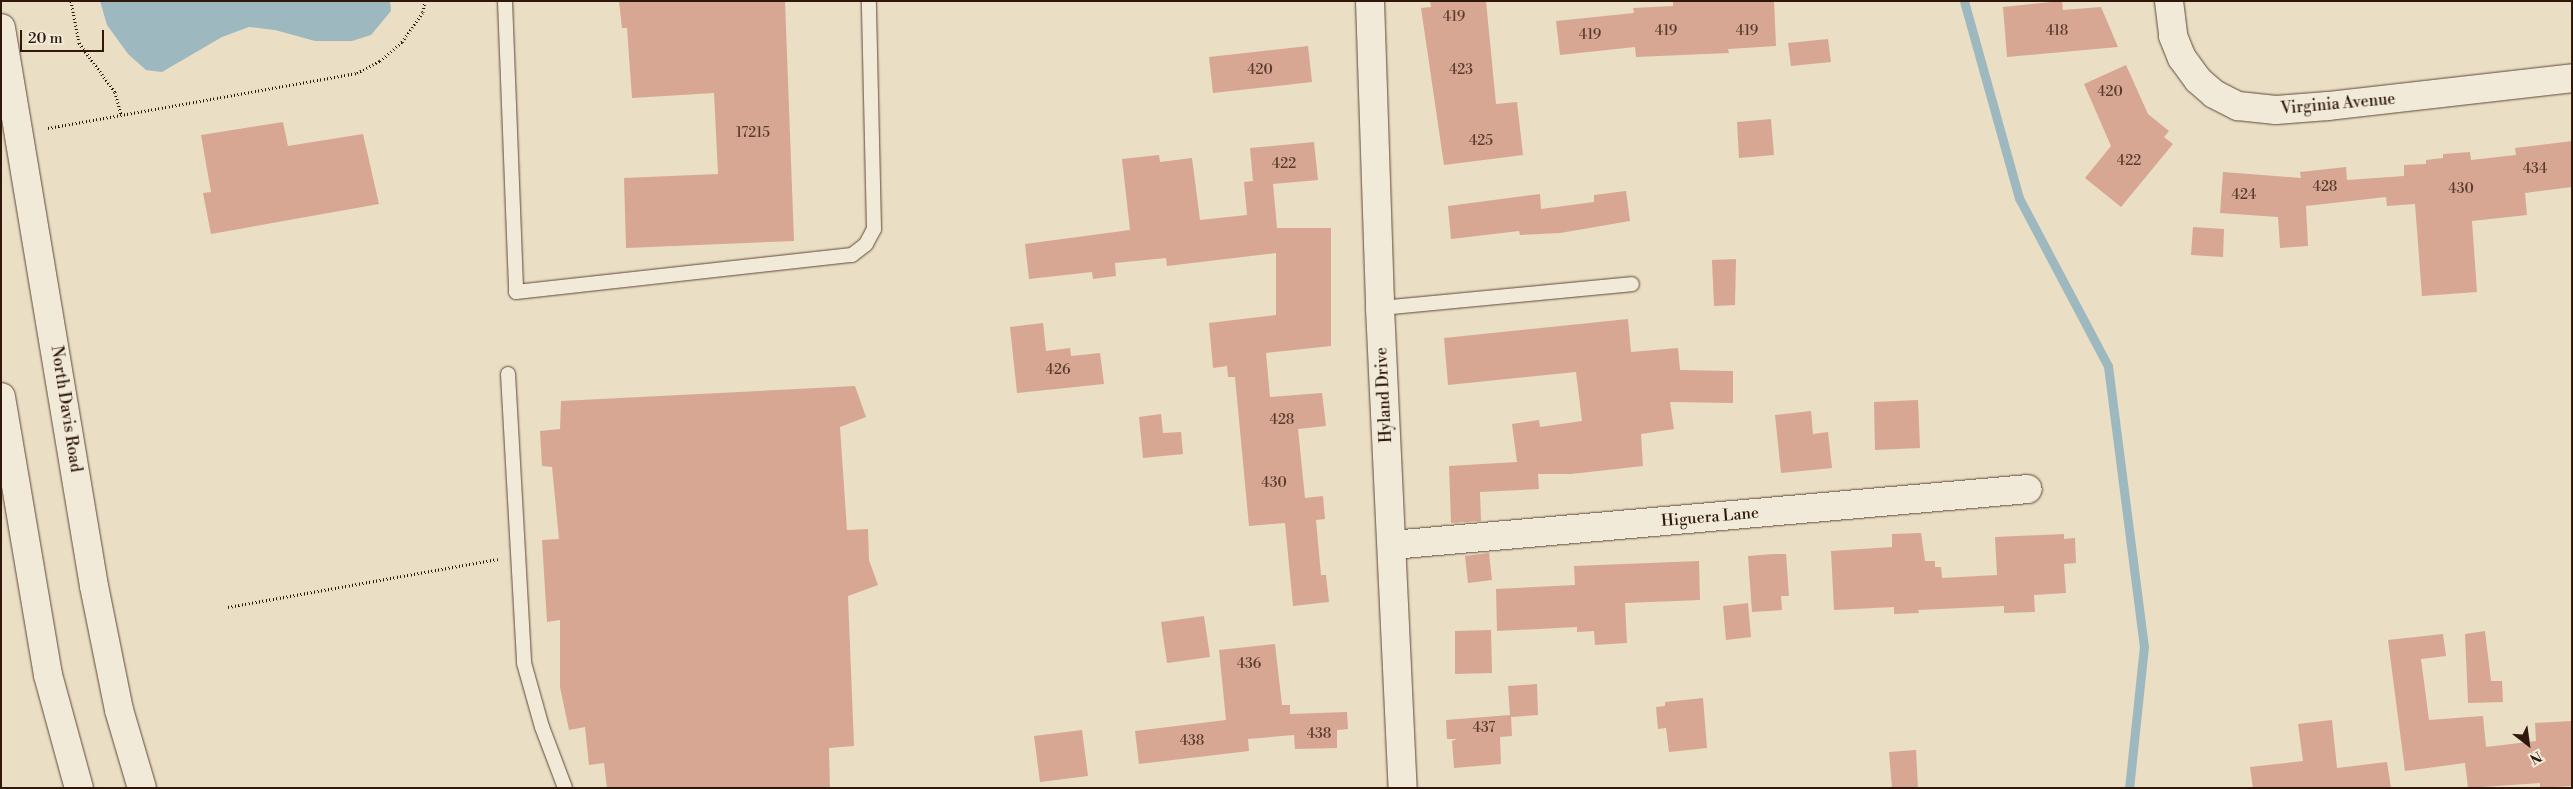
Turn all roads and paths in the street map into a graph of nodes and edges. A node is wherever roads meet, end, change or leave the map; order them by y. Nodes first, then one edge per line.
1 (71, 1) edge
2 (425, 1) edge
3 (505, 1) edge
4 (869, 1) edge
5 (1370, 1) edge
6 (2169, 1) edge
7 (1, 28) edge
8 (2572, 78) edge
9 (121, 115) junction
10 (48, 128) dead end
11 (1632, 284) dead end
12 (1380, 308) junction
13 (508, 374) dead end
14 (1, 397) edge
15 (2028, 489) dead end
16 (1392, 545) junction
17 (517, 558) junction
18 (228, 607) dead end
19 (79, 788) edge
20 (142, 788) edge
21 (565, 788) edge
22 (1403, 788) edge

1 - 9 path
2 - 9 path
3 - 4 lane
5 - 12 street, Hyland Drive
6 - 8 street, Virginia Avenue
7 - 20 street, North Davis Road
9 - 10 path
11 - 12 lane
12 - 16 street, Hyland Drive
13 - 17 lane
14 - 19 street
15 - 16 street, Higuera Lane
16 - 22 street, Hyland Drive
17 - 18 path
17 - 21 lane

